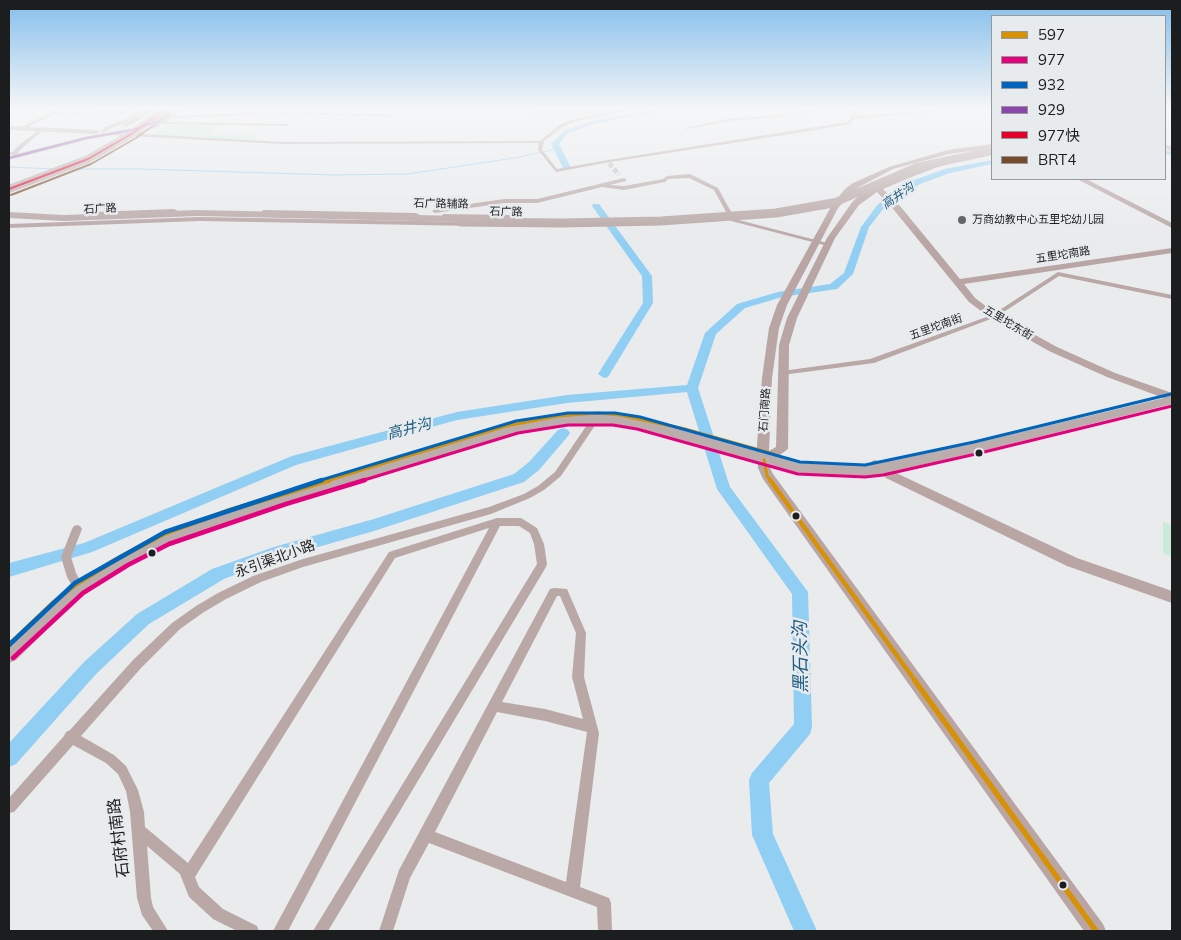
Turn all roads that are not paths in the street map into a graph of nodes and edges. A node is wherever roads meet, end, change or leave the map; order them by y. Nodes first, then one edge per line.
1 (91, 153) edge
2 (99, 153) edge
3 (542, 153) edge
4 (671, 153) edge
5 (945, 153) edge
6 (979, 153) edge
7 (981, 153) edge
8 (619, 175) tunnel mouth
9 (869, 178) junction
10 (624, 180) junction
11 (1083, 180) edge
12 (604, 186) junction
13 (628, 187) junction
14 (9, 188) edge
15 (880, 191) junction
16 (435, 211) dead end
17 (9, 213) edge
18 (282, 215) junction
19 (405, 215) junction
20 (322, 219) junction
21 (62, 220) junction
22 (9, 221) edge
23 (462, 221) junction
24 (417, 224) junction
25 (9, 226) edge
26 (1172, 226) edge
27 (817, 242) junction
28 (828, 244) junction
29 (1172, 250) edge
30 (957, 282) junction
31 (1172, 297) edge
32 (994, 316) junction
33 (782, 373) junction
34 (1171, 398) edge
35 (596, 418) junction
36 (686, 433) junction
37 (767, 455) junction
38 (879, 466) junction
39 (497, 522) junction
40 (77, 529) dead end
41 (77, 587) junction
42 (1172, 596) edge
43 (9, 645) edge
44 (9, 654) edge
45 (494, 706) junction
46 (592, 727) junction
47 (70, 736) junction
48 (9, 807) edge
49 (138, 830) junction
50 (426, 835) junction
51 (188, 876) junction
52 (572, 891) junction
53 (161, 931) edge
54 (252, 931) edge
55 (280, 931) edge
56 (320, 931) edge
57 (386, 931) edge
58 (605, 931) edge
59 (1096, 931) edge

1 - 14 highway, bridge
2 - 14 highway, bridge
3 - 4 street
5 - 9 street, 石门南路
6 - 23 main road, 石广路, bridge
7 - 15 street, 石门南路
8 - 10 street
9 - 15 street, 五里坨东街
9 - 27 street, 石门南路
10 - 12 street
10 - 13 street
11 - 26 street
12 - 13 street
12 - 16 street
13 - 27 street
15 - 28 street, 石门南路
15 - 30 street, 五里坨东街
17 - 19 street, 石广路辅路
17 - 21 main road, 石广路
18 - 19 main road
18 - 21 main road, 石广路
18 - 23 main road, 石广路
19 - 24 street, 石广路辅路
20 - 21 main road, 石广路
20 - 23 main road, 石广路
20 - 24 main road
21 - 22 main road, 石广路
24 - 25 street, 石广路辅路
27 - 28 street
27 - 37 street, 石门南路
28 - 33 street, 石门南路
29 - 30 street, 五里坨南路
30 - 32 street, 五里坨东街
31 - 32 street, 五里坨南街
32 - 33 street, 五里坨南街
32 - 34 street, 五里坨东街
33 - 37 street, 石门南路
34 - 38 highway
35 - 36 highway
35 - 41 highway
35 - 47 street, 永引渠北小路
36 - 37 highway
36 - 41 highway
37 - 38 highway
37 - 59 street
38 - 42 street
39 - 51 street
39 - 55 street
39 - 56 street
40 - 41 street
41 - 43 highway
41 - 44 highway
45 - 46 street
45 - 46 street
45 - 50 street
46 - 52 street
47 - 48 street, 永引渠北小路
47 - 49 street, 石府村南路
49 - 51 street
49 - 53 street, 石府村南路
50 - 52 street
50 - 57 street
51 - 54 street
52 - 58 street

